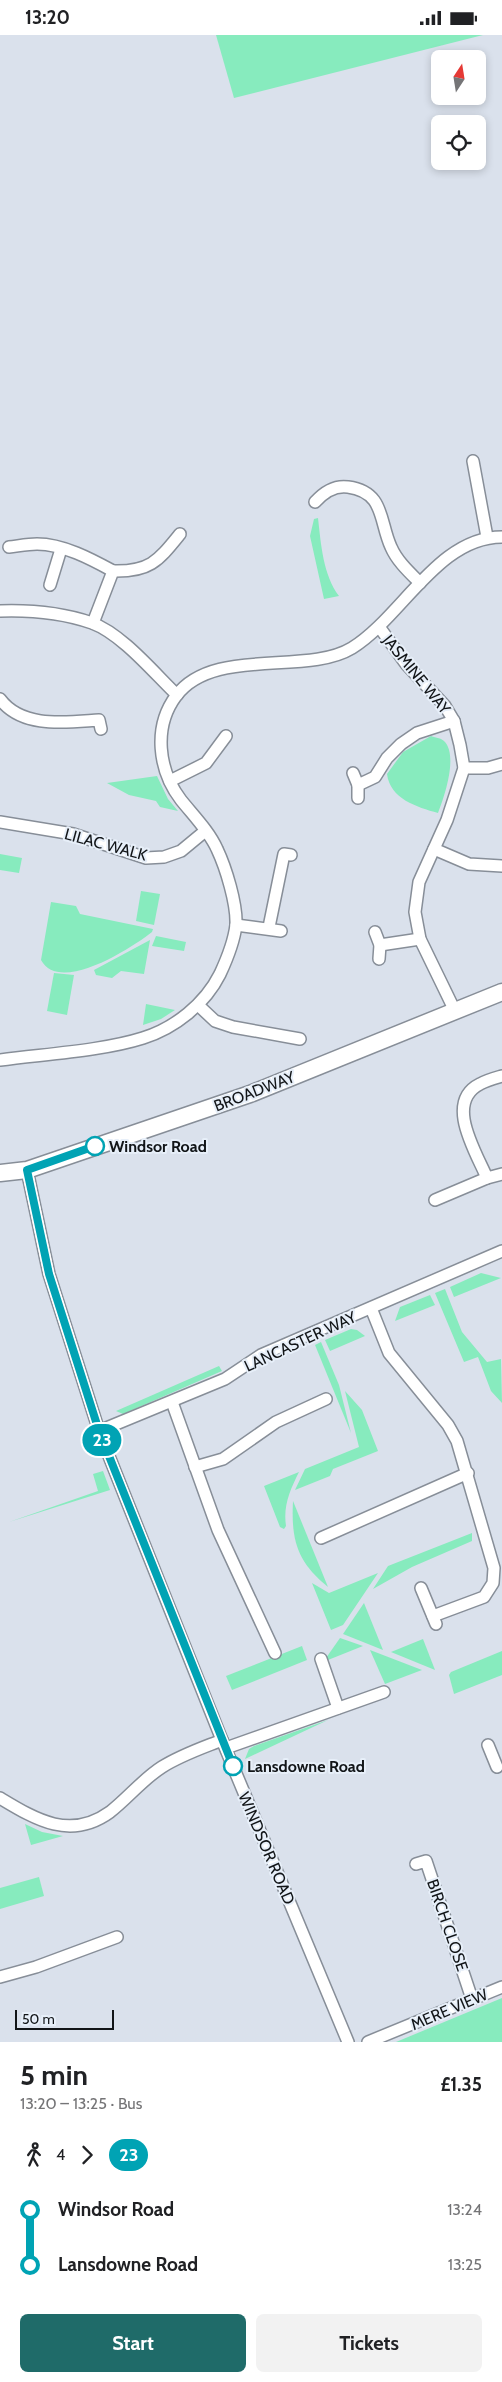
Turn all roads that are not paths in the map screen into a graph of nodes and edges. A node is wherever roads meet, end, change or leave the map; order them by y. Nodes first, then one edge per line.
1 (473, 461) dead end
2 (315, 502) dead end
3 (180, 534) dead end
4 (487, 537) junction
5 (502, 537) edge
6 (9, 547) dead end
7 (61, 549) junction
8 (113, 571) junction
9 (420, 583) junction
10 (50, 585) dead end
11 (0, 611) edge
12 (93, 623) junction
13 (380, 628) junction
14 (177, 695) junction
15 (0, 699) edge
16 (99, 719) dead end
17 (454, 721) junction
18 (225, 743) dead end
19 (502, 764) edge
20 (464, 768) junction
21 (353, 773) dead end
22 (170, 781) junction
23 (358, 785) junction
24 (358, 798) dead end
25 (0, 822) edge
26 (204, 832) junction
27 (434, 849) junction
28 (291, 855) dead end
29 (502, 865) edge
30 (236, 925) junction
31 (269, 927) junction
32 (282, 931) dead end
33 (375, 932) dead end
34 (420, 939) junction
35 (380, 945) junction
36 (379, 959) dead end
37 (502, 992) edge
38 (198, 1005) junction
39 (455, 1011) junction
40 (300, 1039) dead end
41 (0, 1060) edge
42 (502, 1076) edge
43 (27, 1170) junction
44 (0, 1173) edge
45 (502, 1174) edge
46 (487, 1178) junction
47 (435, 1200) dead end
48 (502, 1251) edge
49 (371, 1308) junction
50 (326, 1399) dead end
51 (172, 1402) junction
52 (99, 1431) junction
53 (195, 1467) junction
54 (468, 1473) junction
55 (321, 1538) dead end
56 (421, 1588) dead end
57 (275, 1653) dead end
58 (321, 1659) dead end
59 (384, 1692) dead end
60 (338, 1709) junction
61 (224, 1744) junction
62 (0, 1798) edge
63 (416, 1864) dead end
64 (117, 1937) dead end
65 (0, 1977) edge
66 (502, 1987) edge
67 (472, 1999) junction
68 (348, 2042) edge
69 (368, 2042) edge

1 - 4 street
2 - 9 street
3 - 8 street
4 - 5 street
4 - 9 street
6 - 7 street
7 - 8 street
7 - 10 street
8 - 12 street
9 - 13 street
11 - 12 street
12 - 14 street
13 - 14 street, JASMINE WAY
13 - 17 street, JASMINE WAY
14 - 22 street
15 - 16 street
17 - 20 street, JASMINE WAY
17 - 23 street
18 - 22 street
19 - 20 street
20 - 27 street, JASMINE WAY
21 - 23 street
22 - 26 street
23 - 24 street
25 - 26 street, LILAC WALK
26 - 30 street
27 - 29 street
27 - 34 street, JASMINE WAY
28 - 31 street
30 - 31 street
30 - 38 street
31 - 32 street
33 - 35 street
34 - 35 street
34 - 39 street, JASMINE WAY
35 - 36 street
37 - 39 main road, BROADWAY
38 - 40 street
38 - 41 street
39 - 43 main road, BROADWAY
42 - 46 street
43 - 44 main road, BROADWAY
43 - 52 street, WINDSOR ROAD
45 - 46 street
46 - 47 street
48 - 49 street, LANCASTER WAY
49 - 51 street, LANCASTER WAY
49 - 54 street
50 - 53 street
51 - 52 street, LANCASTER WAY
51 - 53 street
52 - 61 street, WINDSOR ROAD
53 - 57 street
54 - 55 street
54 - 56 street
58 - 60 street
59 - 60 street
60 - 61 street
61 - 62 street
61 - 68 street, WINDSOR ROAD
63 - 67 street, BIRCH CLOSE
64 - 65 street
66 - 67 street, MERE VIEW
67 - 69 street, MERE VIEW

